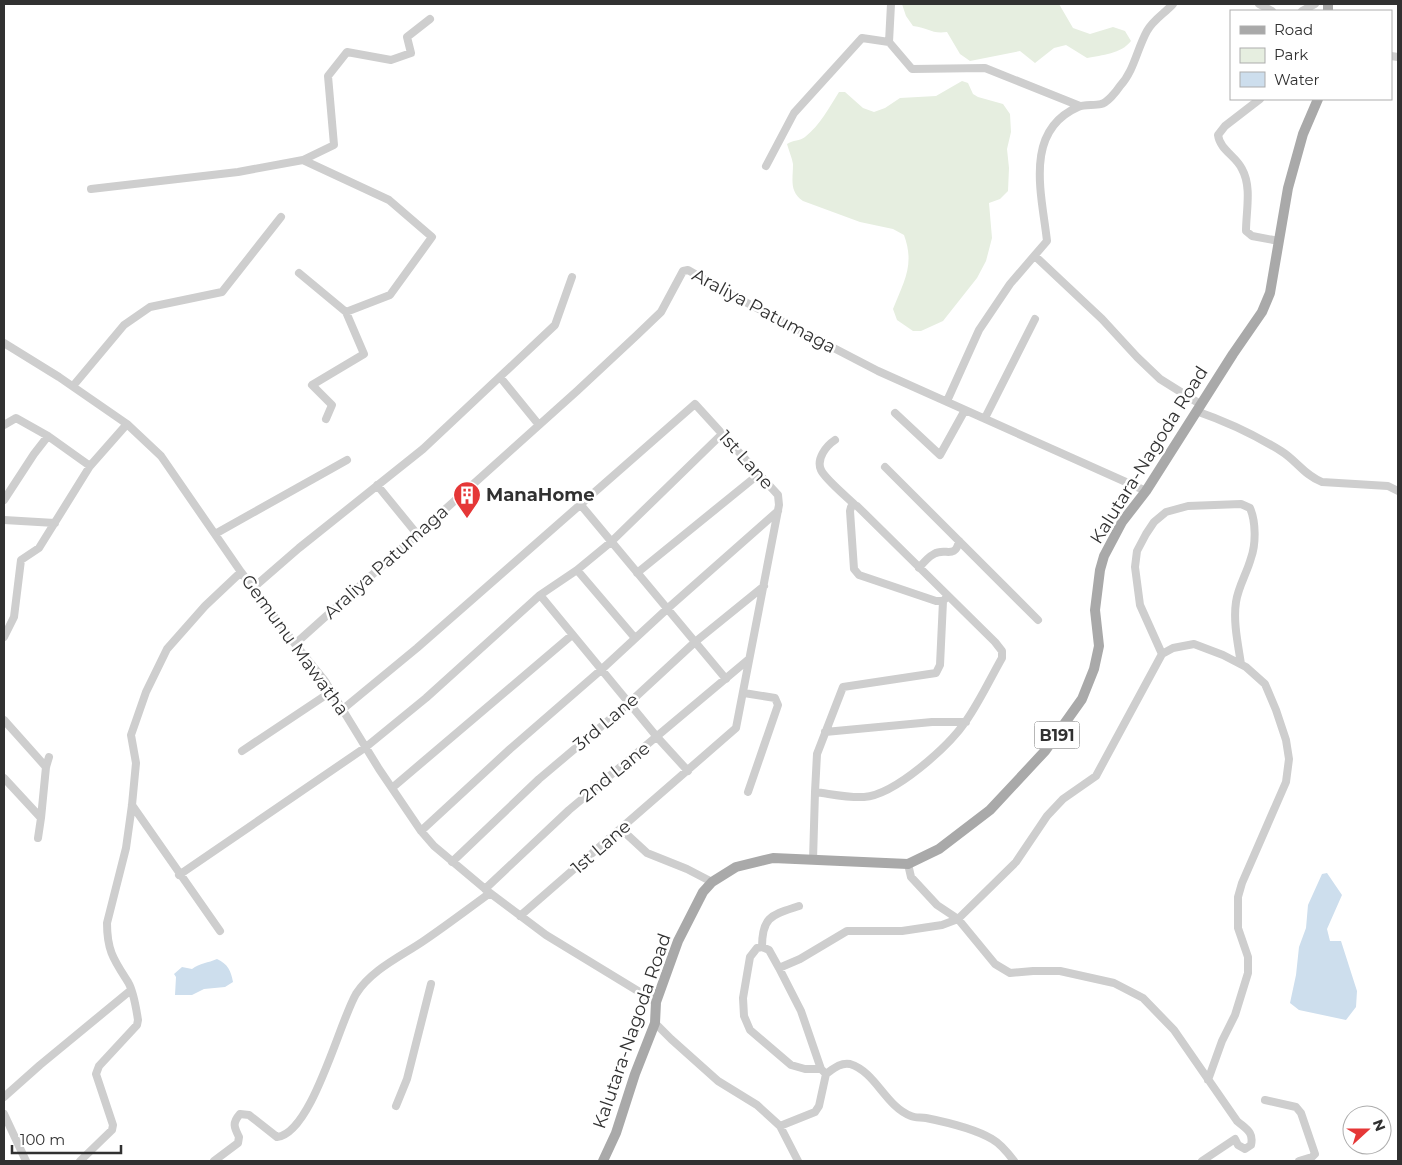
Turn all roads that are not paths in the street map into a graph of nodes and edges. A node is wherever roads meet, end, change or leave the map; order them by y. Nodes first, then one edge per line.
1 (891, 4) edge
2 (1173, 4) edge
3 (1259, 4) edge
4 (1270, 10) edge
5 (430, 19) dead end
6 (889, 42) junction
7 (1259, 100) edge
8 (1318, 100) edge
9 (1080, 106) junction
10 (303, 160) junction
11 (766, 166) dead end
12 (91, 189) dead end
13 (281, 217) dead end
14 (1279, 241) junction
15 (1035, 256) junction
16 (299, 273) dead end
17 (572, 277) dead end
18 (346, 312) junction
19 (1035, 319) dead end
20 (4, 343) edge
21 (500, 377) junction
22 (72, 386) junction
23 (947, 401) junction
24 (1198, 407) junction
25 (965, 410) junction
26 (895, 413) dead end
27 (984, 418) junction
28 (326, 419) dead end
29 (127, 424) junction
30 (4, 425) edge
31 (539, 426) junction
32 (722, 434) junction
33 (48, 436) junction
34 (835, 440) dead end
35 (347, 460) dead end
36 (90, 466) junction
37 (885, 467) dead end
38 (759, 474) junction
39 (377, 485) junction
40 (1146, 491) junction
41 (1398, 491) edge
42 (4, 500) edge
43 (580, 504) junction
44 (855, 505) junction
45 (778, 511) junction
46 (4, 520) edge
47 (55, 524) junction
48 (215, 534) junction
49 (417, 534) junction
50 (959, 541) junction
51 (611, 542) junction
52 (919, 568) junction
53 (577, 570) junction
54 (242, 572) junction
55 (637, 573) junction
56 (764, 586) junction
57 (253, 588) junction
58 (540, 595) junction
59 (946, 599) junction
60 (667, 608) junction
61 (1038, 620) dead end
62 (572, 635) junction
63 (4, 637) edge
64 (635, 638) junction
65 (695, 642) junction
66 (295, 644) junction
67 (1162, 654) junction
68 (749, 659) junction
69 (1241, 664) junction
70 (602, 670) junction
71 (726, 679) junction
72 (332, 691) junction
73 (744, 693) junction
74 (629, 703) junction
75 (342, 709) junction
76 (4, 720) edge
77 (966, 722) junction
78 (825, 732) junction
79 (657, 738) junction
80 (366, 747) junction
81 (242, 751) dead end
82 (49, 757) dead end
83 (46, 767) junction
84 (688, 771) junction
85 (4, 778) edge
86 (392, 788) junction
87 (748, 792) dead end
88 (815, 792) junction
89 (132, 806) junction
90 (41, 818) junction
91 (621, 829) junction
92 (421, 831) junction
93 (38, 838) dead end
94 (813, 860) junction
95 (452, 862) junction
96 (908, 864) junction
97 (179, 875) junction
98 (712, 882) junction
99 (488, 891) junction
100 (799, 906) dead end
101 (520, 916) junction
102 (958, 919) junction
103 (220, 931) dead end
104 (762, 947) junction
105 (779, 968) junction
106 (431, 984) dead end
107 (131, 990) junction
108 (656, 1002) junction
109 (655, 1022) junction
110 (824, 1071) junction
111 (1208, 1080) junction
112 (4, 1097) edge
113 (1265, 1100) dead end
114 (396, 1106) dead end
115 (4, 1114) edge
116 (780, 1126) junction
117 (26, 1161) edge
118 (80, 1161) edge
119 (214, 1161) edge
120 (603, 1161) edge
121 (798, 1161) edge
122 (1014, 1161) edge
123 (1202, 1161) edge
124 (1299, 1161) edge

1 - 6 street
2 - 9 street
3 - 4 street
5 - 10 street
6 - 9 street
6 - 11 street
7 - 14 street
8 - 14 main road, Kalutara-Nagoda Road / B191
9 - 15 street
10 - 12 street
10 - 18 street
13 - 22 street
14 - 24 main road, Kalutara-Nagoda Road / B191
15 - 23 street
15 - 24 street
16 - 18 street
17 - 21 street
18 - 28 street
19 - 27 street
20 - 22 street, Gemunu Mawatha
21 - 31 street
21 - 39 street
22 - 29 street, Gemunu Mawatha
23 - 25 street, Araliya Patumaga
23 - 31 street, Araliya Patumaga
24 - 40 main road, Kalutara-Nagoda Road / B191
24 - 41 street
25 - 26 street
25 - 27 street, Araliya Patumaga
27 - 40 street, Araliya Patumaga
29 - 36 street
29 - 48 street, Gemunu Mawatha
30 - 33 street
31 - 49 street, Araliya Patumaga
32 - 38 street, 1st Lane
32 - 43 street, 1st Lane
32 - 51 street
33 - 36 street
33 - 42 street
34 - 44 street
35 - 48 street
36 - 47 street
37 - 50 street
38 - 45 street, 1st Lane
38 - 55 street
39 - 49 street
39 - 57 street
40 - 96 main road, Kalutara-Nagoda Road / B191
43 - 51 street
43 - 75 street, 1st Lane
44 - 52 street
44 - 59 street
45 - 56 street, 1st Lane
45 - 60 street
46 - 47 street
47 - 63 street
48 - 54 street, Gemunu Mawatha
49 - 66 street, Araliya Patumaga
50 - 52 street
50 - 61 street
51 - 53 street
51 - 55 street
52 - 59 street
53 - 58 street
53 - 64 street
54 - 57 street, Gemunu Mawatha
54 - 89 street
55 - 60 street
56 - 65 street, 3rd Lane
56 - 68 street, 1st Lane
57 - 66 street, Gemunu Mawatha
58 - 62 street
58 - 80 street
59 - 77 street
59 - 78 street
60 - 64 street
60 - 65 street
62 - 70 street
62 - 86 street
64 - 70 street
65 - 71 street
65 - 74 street, 3rd Lane
66 - 72 street, Gemunu Mawatha
67 - 69 street
67 - 69 street
67 - 102 street
68 - 71 street, 2nd Lane
68 - 73 street, 1st Lane
69 - 111 street
70 - 74 street
70 - 92 street
71 - 79 street, 2nd Lane
72 - 75 street, Gemunu Mawatha
72 - 81 street
73 - 84 street, 1st Lane
73 - 87 street
74 - 79 street
74 - 95 street, 3rd Lane
75 - 80 street, Gemunu Mawatha
76 - 83 street
77 - 78 street
77 - 88 street
78 - 88 street
79 - 84 street
79 - 99 street, 2nd Lane
80 - 86 street, Gemunu Mawatha
80 - 97 street
82 - 83 street
83 - 90 street
84 - 91 street, 1st Lane
85 - 90 street
86 - 92 street, Gemunu Mawatha
88 - 94 street
89 - 97 street
89 - 107 street
90 - 93 street
91 - 98 street
91 - 101 street, 1st Lane
92 - 95 street, Gemunu Mawatha
94 - 96 main road, Kalutara-Nagoda Road / B191
94 - 98 main road, Kalutara-Nagoda Road / B191
95 - 99 street, Gemunu Mawatha
96 - 102 street
97 - 103 street
98 - 108 main road, Kalutara-Nagoda Road / B191
99 - 101 street, Gemunu Mawatha
99 - 119 street, 2nd Lane
100 - 104 street
101 - 108 street, Gemunu Mawatha
102 - 105 street
102 - 111 street
104 - 105 street
104 - 110 street
105 - 110 street
106 - 114 street
107 - 112 street
107 - 118 street
108 - 109 main road, Kalutara-Nagoda Road / B191
109 - 116 street
109 - 120 main road, Kalutara-Nagoda Road / B191
110 - 116 street
110 - 122 street
111 - 123 street
113 - 124 street
115 - 117 street
116 - 121 street

